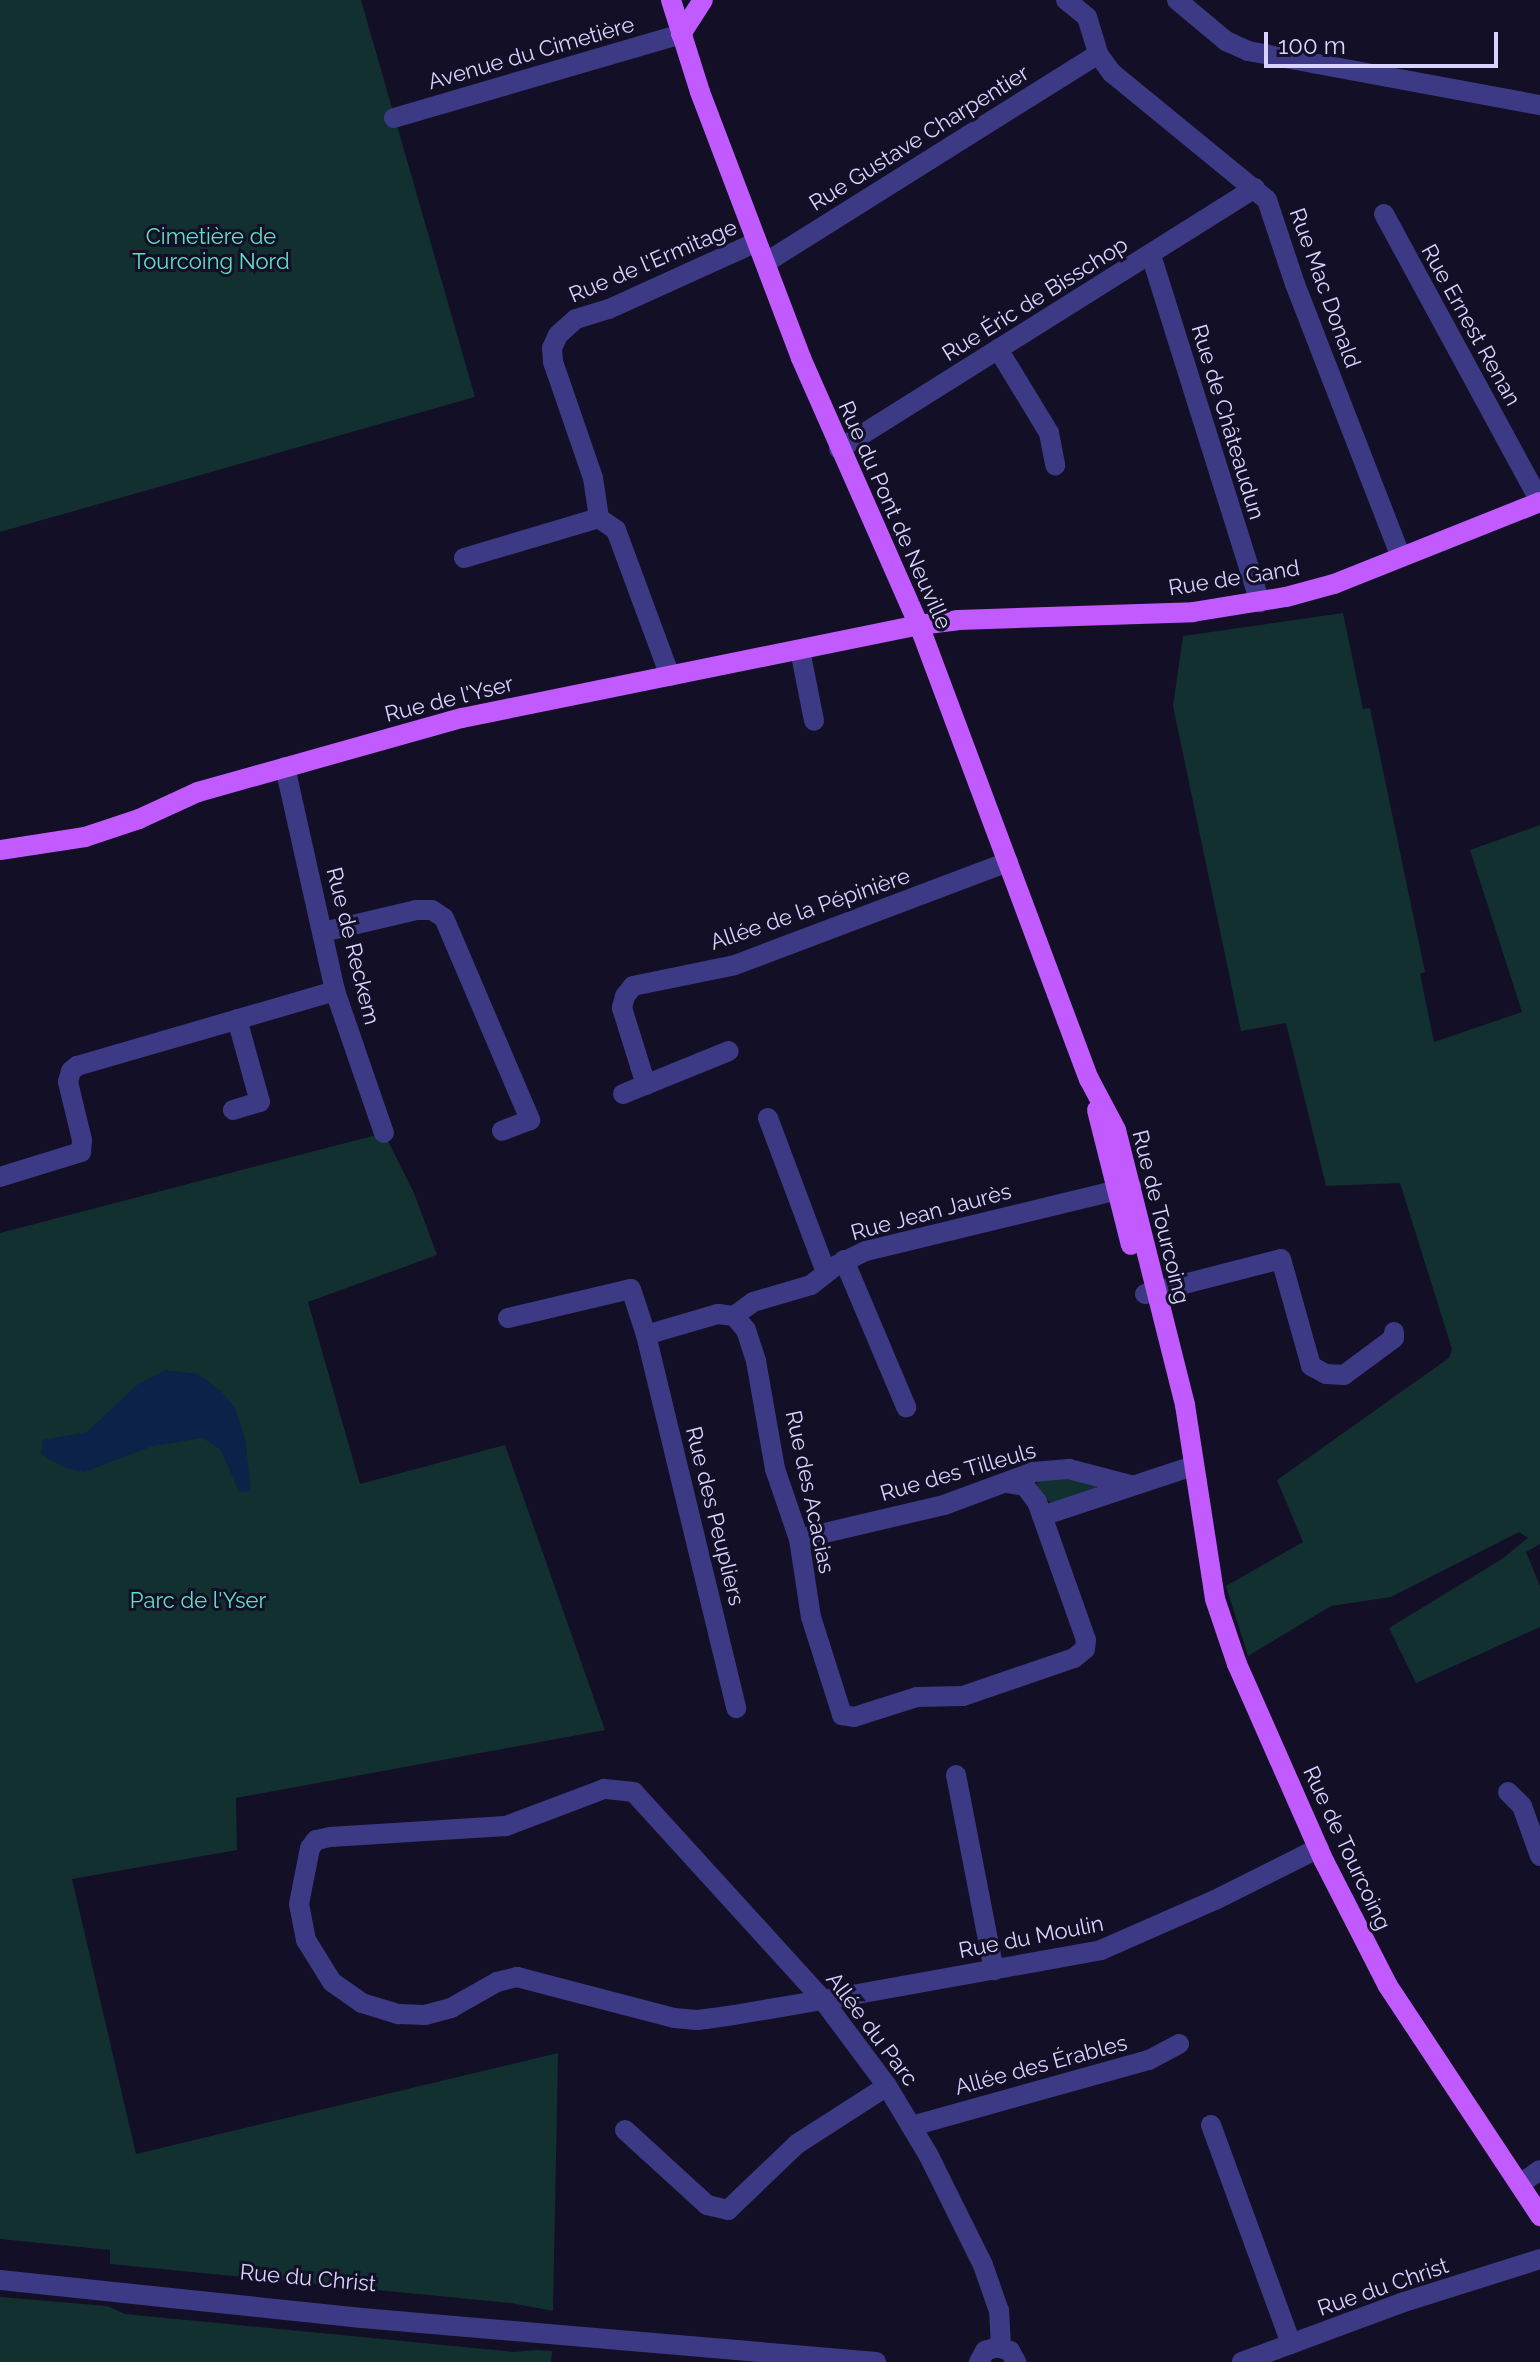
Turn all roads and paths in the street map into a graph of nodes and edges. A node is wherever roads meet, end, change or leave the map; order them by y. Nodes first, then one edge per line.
1 (671, 0) edge
2 (703, 0) edge
3 (1066, 0) edge
4 (1177, 0) edge
5 (681, 34) junction
6 (1098, 54) junction
7 (1540, 105) edge
8 (394, 118) dead end
9 (1255, 188) junction
10 (1384, 214) dead end
11 (757, 242) junction
12 (1151, 255) junction
13 (765, 263) junction
14 (998, 349) junction
15 (839, 449) junction
16 (1055, 465) dead end
17 (1540, 501) edge
18 (599, 518) junction
19 (1401, 557) junction
20 (464, 558) dead end
21 (1260, 602) junction
22 (919, 625) junction
23 (800, 650) junction
24 (670, 676) junction
25 (814, 721) dead end
26 (285, 767) junction
27 (0, 850) edge
28 (1008, 862) junction
29 (323, 932) junction
30 (335, 991) junction
31 (237, 1019) junction
32 (1078, 1050) joint
33 (729, 1051) dead end
34 (646, 1085) junction
35 (623, 1094) dead end
36 (233, 1110) dead end
37 (768, 1118) dead end
38 (502, 1131) dead end
39 (384, 1133) dead end
40 (0, 1177) edge
41 (1124, 1189) junction
42 (844, 1260) junction
43 (826, 1272) junction
44 (1150, 1293) junction
45 (734, 1316) junction
46 (508, 1318) dead end
47 (1394, 1332) dead end
48 (646, 1335) junction
49 (906, 1407) dead end
50 (1193, 1466) junction
51 (1008, 1483) junction
52 (1130, 1485) junction
53 (1042, 1516) junction
54 (799, 1539) junction
55 (736, 1708) dead end
56 (956, 1775) dead end
57 (1508, 1792) dead end
58 (310, 1848) joint
59 (1319, 1848) junction
60 (1540, 1856) edge
61 (994, 1970) junction
62 (823, 2000) junction
63 (1179, 2044) dead end
64 (887, 2086) junction
65 (1211, 2125) dead end
66 (912, 2126) junction
67 (625, 2130) dead end
68 (1540, 2170) edge
69 (1520, 2184) junction
70 (1540, 2216) edge
71 (1540, 2259) edge
72 (0, 2272) edge
73 (0, 2280) edge
74 (611, 2337) junction
75 (1291, 2344) junction
76 (1001, 2347) junction
77 (876, 2362) edge
78 (979, 2362) edge
79 (1016, 2362) edge
80 (1242, 2362) edge

1 - 5 main road, Rue du Pont de Neuville
2 - 5 main road
3 - 6 street
4 - 7 street
5 - 8 street, Avenue du Cimetière
5 - 11 main road, Rue du Pont de Neuville
6 - 9 street, Rue Mac Donald
6 - 13 street, Rue Gustave Charpentier
9 - 12 street, Rue Éric de Bisschop
9 - 19 street, Rue Mac Donald
10 - 17 street, Rue Ernest Renan
11 - 13 main road, Rue du Pont de Neuville
11 - 18 street, Rue de l'Ermitage
12 - 14 street, Rue Éric de Bisschop
12 - 21 street, Rue de Châteaudun
13 - 15 main road, Rue du Pont de Neuville
14 - 15 street, Rue Éric de Bisschop
14 - 16 street
15 - 22 main road, Rue du Pont de Neuville
17 - 19 main road, Rue de Gand
18 - 20 street
18 - 24 street, Rue de l'Ermitage
19 - 21 main road, Rue de Gand
21 - 22 main road, Rue de Gand
22 - 23 main road, Rue de l'Yser
22 - 28 main road, Rue du Pont de Neuville
23 - 24 main road, Rue de l'Yser
23 - 25 street
24 - 26 main road, Rue de l'Yser
26 - 27 main road, Rue de l'Yser
26 - 29 street, Rue de Reckem
28 - 32 main road, Rue du Pont de Neuville
28 - 34 street, Allée de la Pépinière
29 - 30 street, Rue de Reckem
29 - 38 street
30 - 31 street
30 - 39 street, Rue de Reckem
31 - 36 street
31 - 40 street
32 - 41 main road, Rue de Tourcoing
33 - 34 street
34 - 35 street
37 - 43 street
41 - 42 street, Rue Jean Jaurès
41 - 44 main road, Rue de Tourcoing
42 - 43 street, Rue Jean Jaurès
42 - 49 street
43 - 45 street, Rue Jean Jaurès
44 - 47 street
44 - 50 main road, Rue de Tourcoing
45 - 48 street, Rue Jean Jaurès
45 - 54 street, Rue des Acacias
46 - 48 street
48 - 55 street, Rue des Peupliers
50 - 52 street
50 - 59 main road, Rue de Tourcoing
51 - 52 street, Rue des Tilleuls
51 - 53 street
51 - 54 street, Rue des Tilleuls
52 - 53 street
53 - 54 street, Rue des Acacias
56 - 61 street
57 - 60 street
58 - 62 street, Allée du Parc
58 - 62 street, Rue du Moulin
59 - 61 street, Rue du Moulin
59 - 69 main road, Rue de Tourcoing
61 - 62 street, Rue du Moulin
62 - 64 street, Allée du Parc
63 - 66 street, Allée des Érables
64 - 66 street, Allée du Parc
64 - 67 street
65 - 75 street
66 - 76 street, Allée du Parc
68 - 69 street
69 - 70 main road, Rue de Tourcoing
71 - 75 street, Rue du Christ
72 - 74 street, Rue du Christ
73 - 74 street, Rue du Christ
74 - 77 street, Rue du Christ
75 - 80 street, Rue du Christ
76 - 78 street
76 - 79 street

